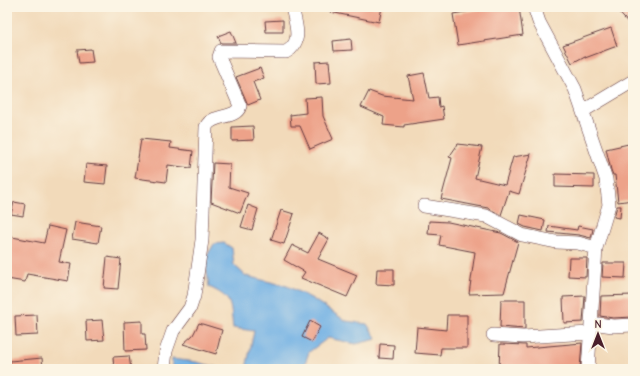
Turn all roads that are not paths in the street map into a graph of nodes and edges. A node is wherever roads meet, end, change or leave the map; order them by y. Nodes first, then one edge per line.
1 (292, 7) edge
2 (534, 7) edge
3 (633, 81) edge
4 (583, 111) junction
5 (424, 206) dead end
6 (596, 248) junction
7 (633, 325) edge
8 (590, 328) junction
9 (493, 335) dead end
10 (164, 369) edge
11 (588, 369) edge

1 - 10 street
2 - 4 street
3 - 4 street
4 - 6 street
5 - 6 street
6 - 8 street
7 - 8 street
8 - 9 street
8 - 11 street

